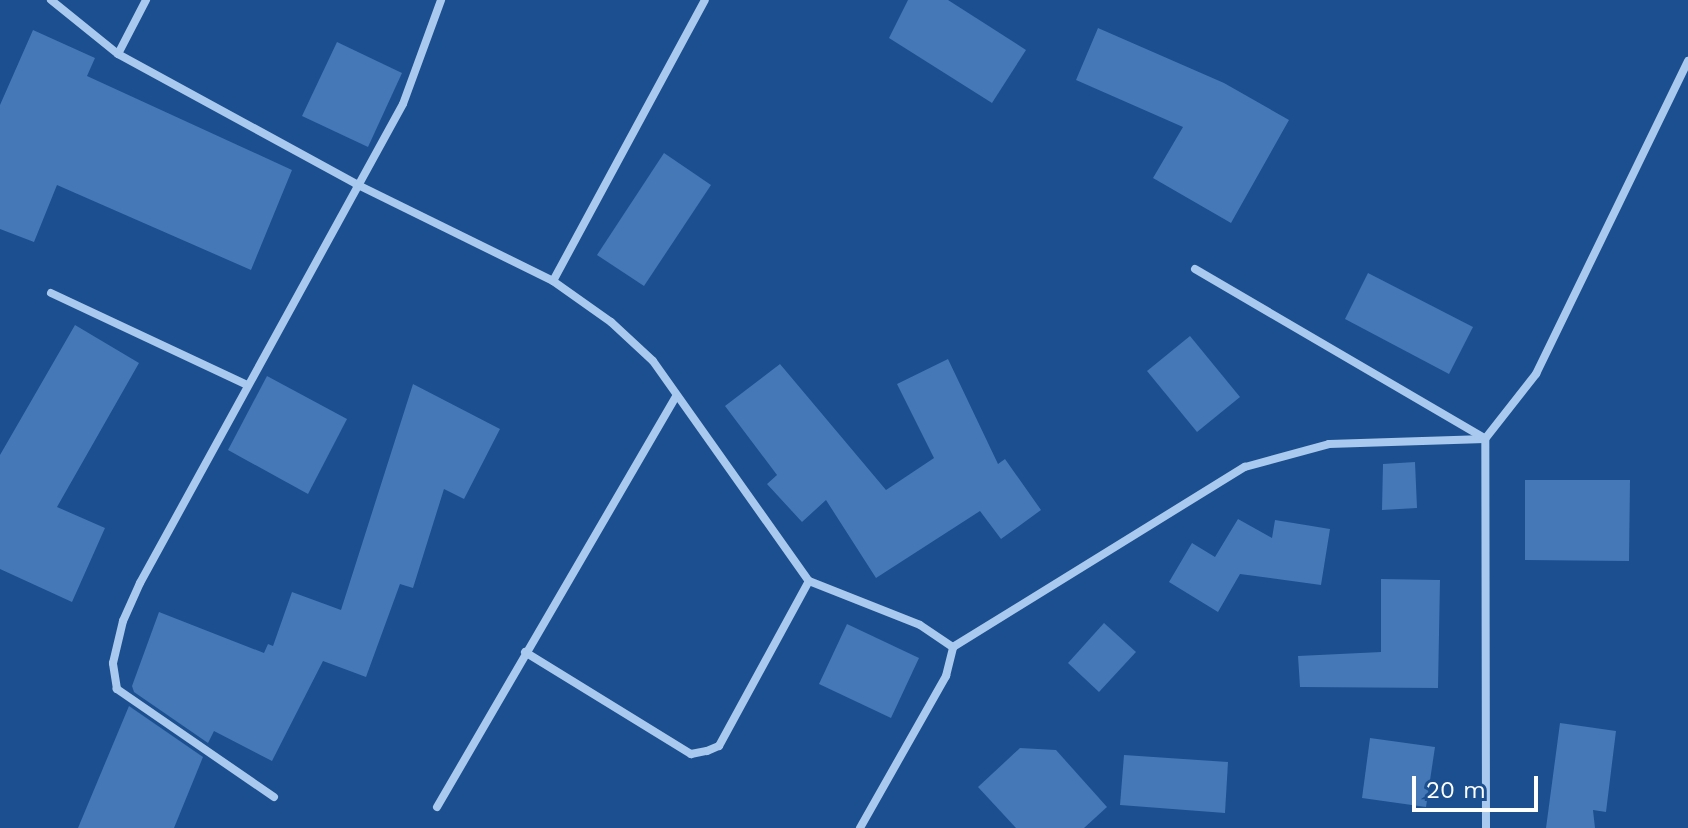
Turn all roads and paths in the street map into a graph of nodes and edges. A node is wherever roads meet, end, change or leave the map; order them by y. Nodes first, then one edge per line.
1 (51, 0) edge
2 (146, 0) edge
3 (441, 0) edge
4 (705, 0) edge
5 (118, 54) junction
6 (1688, 61) edge
7 (356, 184) junction
8 (1195, 269) dead end
9 (553, 281) junction
10 (51, 293) dead end
11 (247, 385) junction
12 (676, 397) junction
13 (1485, 439) junction
14 (809, 581) junction
15 (953, 647) junction
16 (525, 652) junction
17 (274, 797) dead end
18 (437, 807) dead end
19 (860, 828) edge
20 (1486, 828) edge

1 - 5 street
2 - 5 street
3 - 7 street
4 - 9 street
5 - 7 street
6 - 13 street
7 - 9 street
7 - 11 street
8 - 13 street
9 - 12 street
10 - 11 street
11 - 17 street
12 - 14 street
12 - 16 street
13 - 15 street
13 - 20 street
14 - 15 street
14 - 16 street
15 - 19 street
16 - 18 street

